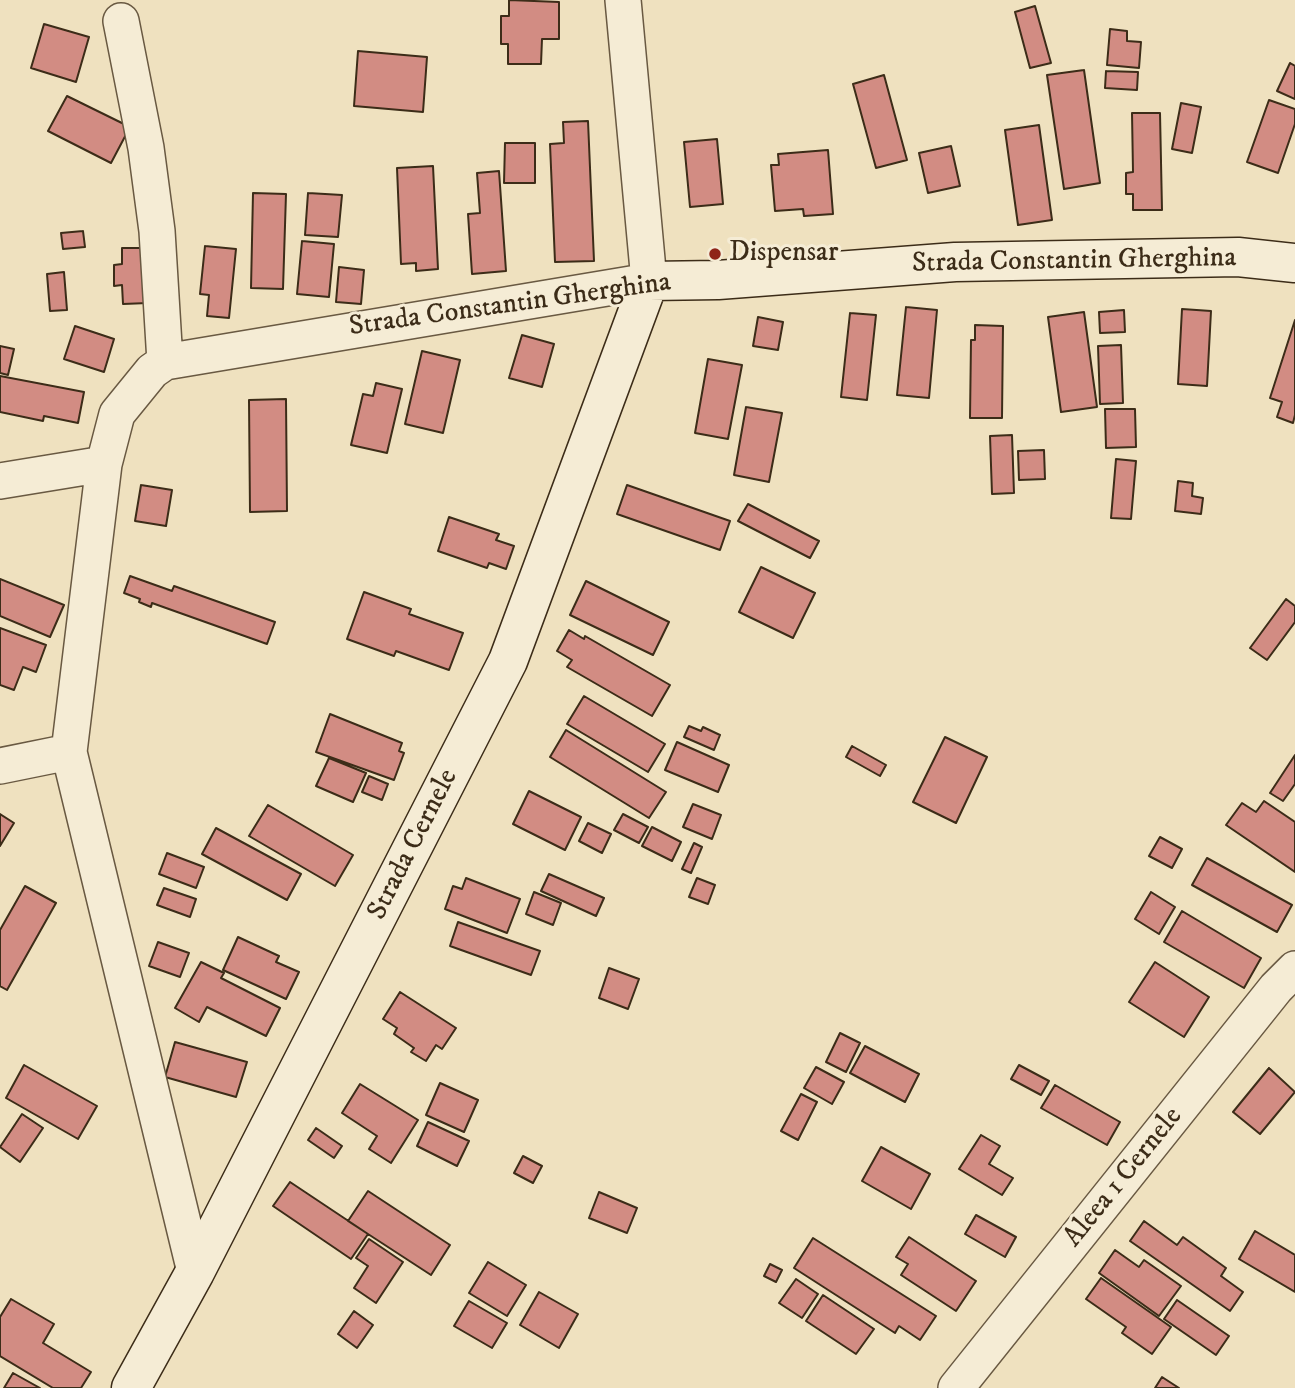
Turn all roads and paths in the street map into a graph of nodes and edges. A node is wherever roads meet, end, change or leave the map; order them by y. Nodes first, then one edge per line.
1 (624, 0) edge
2 (121, 21) dead end
3 (1295, 263) edge
4 (649, 281) junction
5 (164, 362) junction
6 (104, 464) junction
7 (0, 481) edge
8 (69, 751) junction
9 (0, 766) edge
10 (1295, 970) edge
11 (195, 1272) junction
12 (131, 1388) edge
13 (956, 1388) edge

1 - 4 street
2 - 5 street
3 - 4 street, Strada Constantin Gherghina
4 - 5 street, Strada Constantin Gherghina
4 - 11 street, Strada Cernele
5 - 6 street
6 - 7 street
6 - 8 street
8 - 9 street
8 - 11 street
10 - 13 street, Aleea 1 Cernele
11 - 12 street, Strada Cernele

